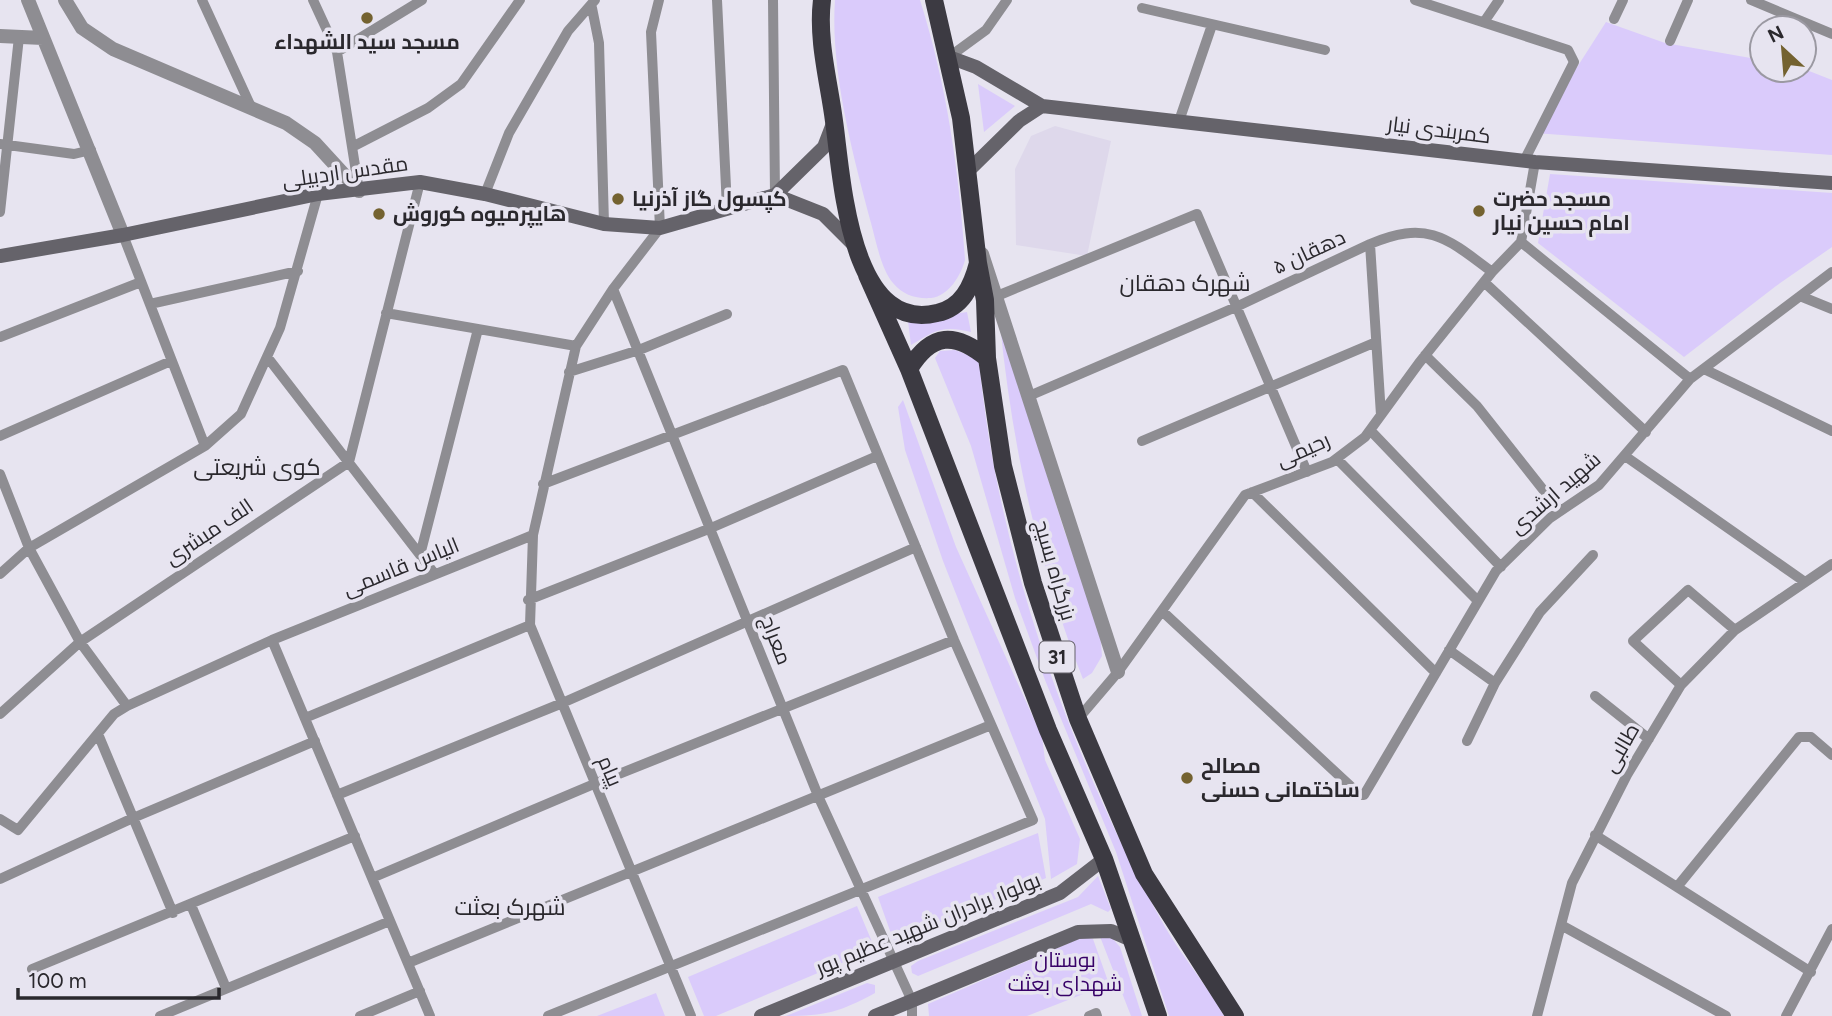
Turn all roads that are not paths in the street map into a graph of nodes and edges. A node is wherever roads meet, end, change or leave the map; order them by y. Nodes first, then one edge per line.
1 (28, 0) edge
2 (65, 0) edge
3 (202, 0) edge
4 (313, 0) edge
5 (422, 0) edge
6 (520, 0) edge
7 (659, 0) edge
8 (717, 0) edge
9 (773, 0) edge
10 (822, 0) edge
11 (933, 0) edge
12 (1007, 0) edge
13 (1415, 0) edge
14 (1499, 0) edge
15 (1623, 0) edge
16 (1688, 0) edge
17 (1751, 0) edge
18 (1765, 3) edge
19 (593, 4) edge
20 (1142, 8) dead end
21 (1614, 19) dead end
22 (1484, 22) junction
23 (1212, 25) junction
24 (1832, 34) edge
25 (0, 36) edge
26 (19, 37) junction
27 (43, 38) junction
28 (1670, 41) dead end
29 (1325, 50) dead end
30 (337, 52) junction
31 (949, 57) junction
32 (1042, 106) junction
33 (252, 109) junction
34 (834, 121) junction
35 (1179, 121) junction
36 (3, 145) edge
37 (354, 146) junction
38 (91, 150) junction
39 (1529, 162) junction
40 (967, 172) junction
41 (420, 182) junction
42 (1832, 183) edge
43 (359, 191) junction
44 (318, 194) junction
45 (485, 194) junction
46 (775, 195) junction
47 (727, 208) junction
48 (0, 212) edge
49 (604, 224) junction
50 (660, 228) junction
51 (122, 235) junction
52 (976, 236) junction
53 (1521, 242) junction
54 (1370, 244) junction
55 (855, 246) junction
56 (0, 256) edge
57 (978, 263) junction
58 (298, 271) junction
59 (1492, 272) junction
60 (1832, 272) edge
61 (867, 275) junction
62 (141, 282) junction
63 (1484, 282) junction
64 (613, 289) junction
65 (997, 296) junction
66 (1800, 296) junction
67 (150, 304) junction
68 (1236, 307) junction
69 (1832, 309) edge
70 (386, 313) junction
71 (727, 314) dead end
72 (478, 329) junction
73 (0, 337) edge
74 (1376, 342) junction
75 (576, 346) junction
76 (639, 350) junction
77 (1425, 355) junction
78 (268, 358) junction
79 (987, 358) junction
80 (172, 361) junction
81 (909, 369) junction
82 (1704, 369) junction
83 (569, 372) junction
84 (1690, 379) junction
85 (1270, 387) junction
86 (1029, 396) junction
87 (1381, 415) junction
88 (1370, 430) junction
89 (1832, 431) edge
90 (1646, 432) junction
91 (0, 436) edge
92 (672, 436) junction
93 (1142, 441) dead end
94 (205, 446) junction
95 (877, 456) junction
96 (1625, 456) junction
97 (1337, 458) junction
98 (349, 462) junction
99 (1307, 472) junction
100 (0, 474) edge
101 (543, 484) junction
102 (1252, 492) junction
103 (1560, 511) junction
104 (711, 528) junction
105 (533, 535) junction
106 (916, 547) junction
107 (29, 548) junction
108 (420, 555) junction
109 (1593, 555) dead end
110 (1832, 564) edge
111 (1501, 567) junction
112 (435, 573) junction
113 (0, 574) edge
114 (1805, 582) junction
115 (528, 600) junction
116 (1477, 600) junction
117 (1163, 611) junction
118 (748, 619) junction
119 (530, 625) junction
120 (1735, 630) junction
121 (272, 640) junction
122 (954, 640) junction
123 (80, 642) junction
124 (1449, 650) junction
125 (1118, 672) junction
126 (1436, 673) junction
127 (1495, 683) junction
128 (1681, 685) junction
129 (1595, 696) dead end
130 (560, 704) junction
131 (127, 706) junction
132 (782, 710) junction
133 (0, 714) edge
134 (305, 718) junction
135 (1078, 719) junction
136 (991, 725) junction
137 (98, 734) junction
138 (1649, 739) junction
139 (315, 741) junction
140 (1467, 741) dead end
141 (1832, 755) edge
142 (594, 784) junction
143 (337, 795) junction
144 (818, 798) junction
145 (133, 818) junction
146 (0, 820) edge
147 (1595, 835) junction
148 (355, 836) junction
149 (1104, 859) junction
150 (631, 874) junction
151 (372, 878) junction
152 (0, 879) edge
153 (1677, 887) junction
154 (860, 888) junction
155 (191, 905) junction
156 (173, 913) junction
157 (390, 921) junction
158 (1561, 925) junction
159 (1832, 929) edge
160 (1134, 940) junction
161 (894, 960) junction
162 (408, 963) junction
163 (670, 968) junction
164 (32, 969) dead end
165 (1811, 972) junction
166 (226, 988) junction
167 (420, 991) junction
168 (912, 1009) edge
169 (160, 1016) edge
170 (360, 1016) edge
171 (430, 1016) edge
172 (548, 1016) edge
173 (691, 1016) edge
174 (761, 1016) edge
175 (875, 1016) edge
176 (1158, 1016) edge
177 (1235, 1016) edge
178 (1537, 1016) edge
179 (1726, 1016) edge
180 (1786, 1016) edge

1 - 27 street
2 - 33 street
3 - 33 street
4 - 30 street
5 - 30 street
6 - 37 street
7 - 50 street
8 - 47 street
9 - 46 street
10 - 34 highway, بزرگراه بسیج
11 - 31 highway, بزرگراه بسیج
12 - 31 street
13 - 22 street
14 - 22 street
15 - 21 street
16 - 28 street
17 - 18 street
18 - 24 street
19 - 45 street
19 - 49 street
20 - 23 street
22 - 39 street
23 - 29 street
23 - 35 street
25 - 26 street
26 - 27 street
26 - 36 street
27 - 38 street
30 - 37 street
31 - 32 main road
31 - 40 highway, بزرگراه بسیج
32 - 35 main road, کمربندی نیار
32 - 40 main road
33 - 43 street
34 - 46 main road
34 - 55 highway, بزرگراه بسیج
35 - 39 main road, کمربندی نیار
36 - 38 street
36 - 48 street
37 - 43 street
38 - 51 street
39 - 42 main road, کمربندی نیار
39 - 53 street
40 - 52 highway, بزرگراه بسیج
41 - 43 main road, مقدس اردبیلی
41 - 45 main road, مقدس اردبیلی
41 - 70 street
43 - 44 main road, مقدس اردبیلی
44 - 51 main road, مقدس اردبیلی
44 - 58 street
45 - 49 main road, مقدس اردبیلی
46 - 47 main road, مقدس اردبیلی
46 - 55 main road
47 - 50 main road, مقدس اردبیلی
49 - 50 main road, مقدس اردبیلی
50 - 64 street
51 - 56 main road, مقدس اردبیلی
51 - 62 street
52 - 57 highway, بزرگراه بسیج
52 - 65 street
53 - 59 street, رحیمی
53 - 84 street
54 - 59 street
54 - 68 street, دهقان ۵
54 - 74 street, دهقان ۵
55 - 61 highway, بزرگراه بسیج
57 - 61 highway, بزرگراه بسیج
57 - 79 highway, بزرگراه بسیج / 31
58 - 67 street
58 - 78 street
59 - 63 street, رحیمی
60 - 66 street, شهید ارشدی
61 - 81 highway, بزرگراه بسیج / 31
62 - 67 street
62 - 73 street
63 - 77 street, رحیمی
63 - 90 street
64 - 75 street
64 - 76 street, معراج
65 - 68 street
65 - 86 street
66 - 69 street
66 - 82 street, شهید ارشدی
67 - 80 street
68 - 85 street
68 - 86 street, دهقان ۵
70 - 72 street
70 - 98 street
71 - 76 street
72 - 75 street
72 - 108 street
74 - 85 street
74 - 87 street, دهقان ۵
75 - 83 street
76 - 83 street
76 - 92 street, معراج
77 - 87 street, رحیمی
77 - 103 street
78 - 94 street
78 - 98 street
79 - 81 highway
79 - 135 highway, بزرگراه بسیج / 31
80 - 91 street
80 - 94 street
81 - 149 highway, بزرگراه بسیج / 31
82 - 84 street, شهید ارشدی
82 - 89 street
83 - 101 street
84 - 90 street, شهید ارشدی
85 - 93 street
85 - 99 street
86 - 125 street
87 - 88 street, رحیمی
88 - 97 street, رحیمی
88 - 111 street
90 - 96 street, شهید ارشدی
92 - 95 street
92 - 101 street
92 - 104 street, معراج
94 - 107 street
95 - 104 street
95 - 106 street
96 - 103 street, شهید ارشدی
96 - 114 street
97 - 99 street, رحیمی
97 - 116 street
98 - 108 street
98 - 123 street, الف مبشری
99 - 102 street, رحیمی
100 - 107 street
101 - 105 street
102 - 117 street, رحیمی
102 - 126 street
103 - 111 street, شهید ارشدی
104 - 115 street
104 - 118 street, معراج
105 - 112 street, الیاس قاسمی
105 - 115 street, پیام
106 - 118 street
106 - 122 street
107 - 113 street
107 - 123 street
108 - 112 street
109 - 127 street
110 - 114 street, طالبی
111 - 116 street, شهید ارشدی
112 - 121 street, الیاس قاسمی
114 - 120 street, طالبی
115 - 119 street, پیام
116 - 124 street, شهید ارشدی
117 - 125 street, رحیمی
117 - 126 street, شهید ارشدی
118 - 130 street
118 - 132 street, معراج
119 - 130 street, پیام
119 - 134 street
120 - 128 street, طالبی
120 - 128 street
121 - 131 street, الیاس قاسمی
121 - 134 street
122 - 132 street
122 - 136 street
123 - 131 street
123 - 133 street, الف مبشری
124 - 126 street, شهید ارشدی
124 - 127 street
125 - 135 street, رحیمی
127 - 140 street
128 - 138 street, طالبی
129 - 138 street
130 - 142 street, پیام
130 - 143 street
131 - 137 street, الیاس قاسمی
132 - 142 street
132 - 144 street, معراج
134 - 139 street
135 - 177 highway, بزرگراه بسیج / 31
136 - 144 street
136 - 154 street
137 - 145 street
137 - 146 street, الیاس قاسمی
138 - 147 street, طالبی
139 - 143 street
139 - 145 street
141 - 153 street
142 - 150 street, پیام
142 - 151 street
143 - 148 street
144 - 150 street
144 - 154 street, معراج
145 - 152 street
145 - 156 street
147 - 153 street
147 - 158 street, طالبی
148 - 151 street
148 - 155 street
149 - 160 highway, بزرگراه بسیج / 31
149 - 161 main road, بولوار برادران شهید عظیم‌ پور
150 - 162 street
150 - 163 street, پیام
151 - 157 street
153 - 165 street
154 - 161 street, معراج
154 - 163 street
155 - 156 street
155 - 166 street
156 - 164 street
157 - 162 street
157 - 166 street
158 - 178 street, طالبی
158 - 179 street
159 - 165 street
160 - 168 main road
160 - 176 highway, بزرگراه بسیج / 31
161 - 168 street, معراج
161 - 174 main road, بولوار برادران شهید عظیم‌ پور
162 - 167 street
163 - 172 street
163 - 173 street, پیام
165 - 180 street
166 - 169 street
167 - 170 street
167 - 171 street
168 - 175 main road

